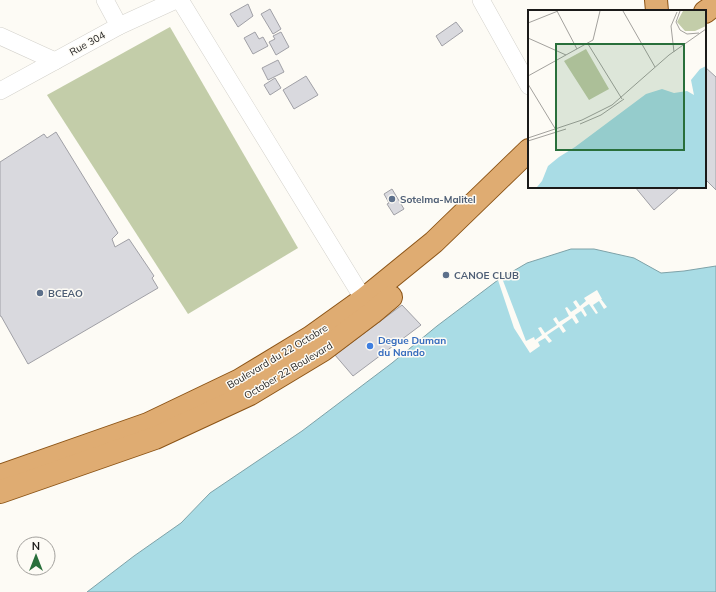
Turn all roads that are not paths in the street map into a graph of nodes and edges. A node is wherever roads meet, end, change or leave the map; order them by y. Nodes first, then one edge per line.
1 (105, 0) edge
2 (176, 0) edge
3 (180, 0) edge
4 (481, 0) edge
5 (656, 0) edge
6 (716, 4) edge
7 (657, 10) edge
8 (706, 11) edge
9 (119, 26) junction
10 (0, 36) edge
11 (55, 61) junction
12 (528, 84) edge
13 (0, 91) edge
14 (528, 151) edge
15 (528, 172) edge
16 (368, 306) junction
17 (2, 482) edge

1 - 9 street
2 - 9 street, Rue 304
3 - 16 street
4 - 12 street
5 - 7 main road
6 - 8 main road
9 - 11 street, Rue 304
10 - 11 street
11 - 13 street, Rue 304
14 - 16 main road, Boulevard du 22 Octobre
15 - 16 main road
16 - 17 main road, Boulevard du 22 Octobre

